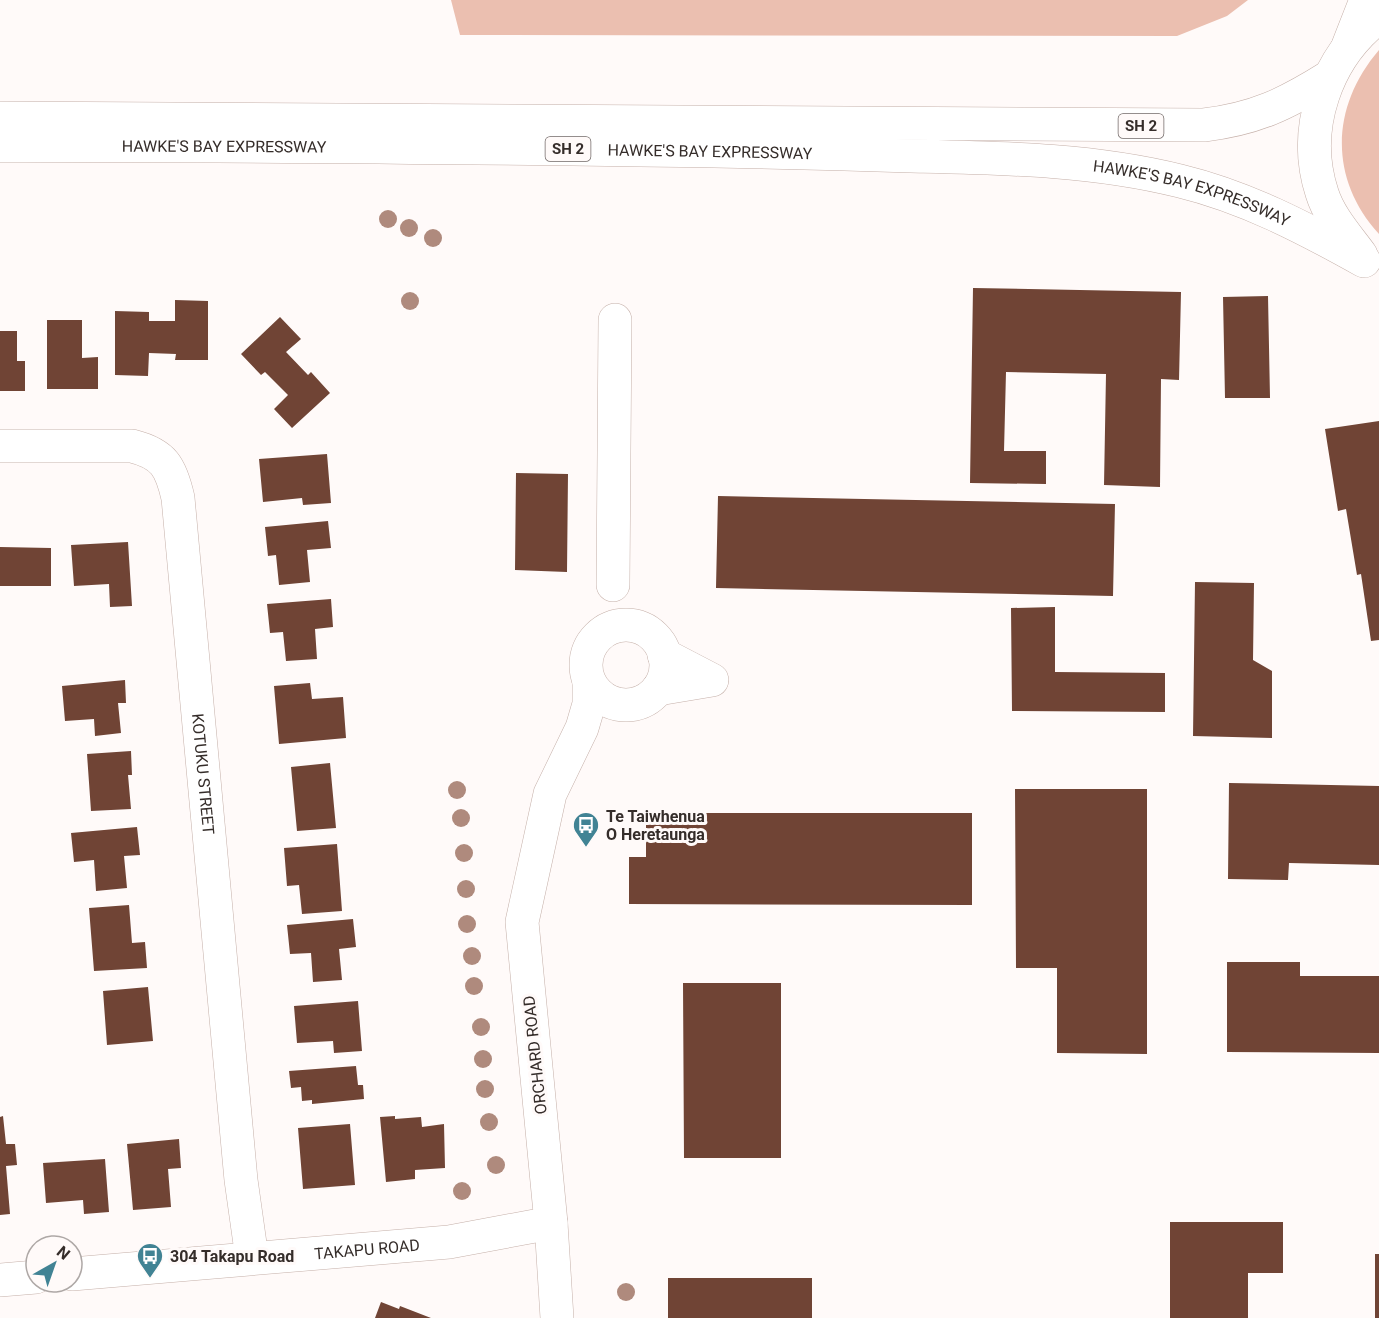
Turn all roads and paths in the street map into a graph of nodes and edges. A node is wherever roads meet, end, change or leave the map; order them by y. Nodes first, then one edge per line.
1 (1366, 0) edge
2 (1379, 17) edge
3 (1348, 46) junction
4 (1329, 77) junction
5 (0, 118) edge
6 (0, 146) edge
7 (1372, 266) edge
8 (615, 321) dead end
9 (0, 446) edge
10 (613, 585) junction
11 (640, 627) junction
12 (603, 631) junction
13 (664, 655) junction
14 (589, 682) junction
15 (658, 689) junction
16 (617, 705) junction
17 (582, 728) junction
18 (551, 1224) junction
19 (252, 1258) junction
20 (84, 1273) edge
21 (24, 1278) edge
22 (0, 1280) edge
23 (557, 1318) edge

1 - 3 main road
2 - 3 main road, SH 2
3 - 4 main road, SH 2
4 - 5 main road, HAWKE'S BAY EXPRESSWAY / SH 2
4 - 7 main road
6 - 7 main road, HAWKE'S BAY EXPRESSWAY / SH 2
8 - 10 main road
9 - 19 main road, KOTUKU STREET
10 - 11 main road
10 - 12 main road
11 - 12 main road
11 - 13 main road
12 - 14 main road
13 - 15 main road
13 - 15 main road
14 - 16 main road
14 - 17 main road, ORCHARD ROAD
15 - 16 main road
16 - 17 main road
17 - 18 main road, ORCHARD ROAD
18 - 19 main road, TAKAPU ROAD
18 - 23 main road, ORCHARD ROAD
19 - 20 main road, TAKAPU ROAD
21 - 22 main road

